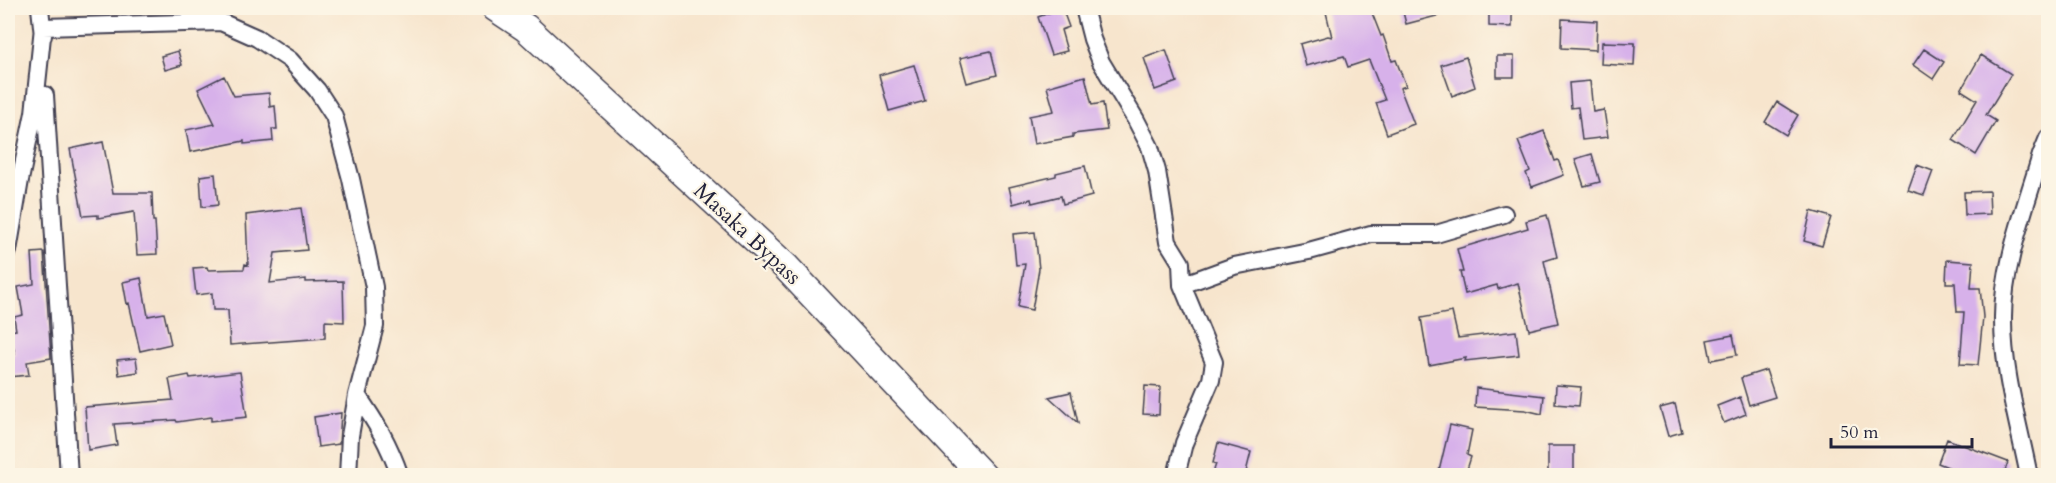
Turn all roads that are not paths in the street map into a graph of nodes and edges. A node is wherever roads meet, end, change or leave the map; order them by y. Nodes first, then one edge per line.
1 (40, 8) edge
2 (496, 8) edge
3 (1084, 8) edge
4 (43, 27) junction
5 (2049, 138) edge
6 (1504, 214) dead end
7 (8, 251) edge
8 (1182, 285) junction
9 (357, 395) junction
10 (69, 476) edge
11 (348, 476) edge
12 (400, 476) edge
13 (983, 476) edge
14 (1176, 476) edge
15 (2029, 476) edge

1 - 4 street
2 - 13 highway, Masaka Bypass
3 - 8 street
4 - 7 street
4 - 9 street
4 - 10 street
5 - 15 street
6 - 8 street
8 - 14 street
9 - 11 street
9 - 12 street

